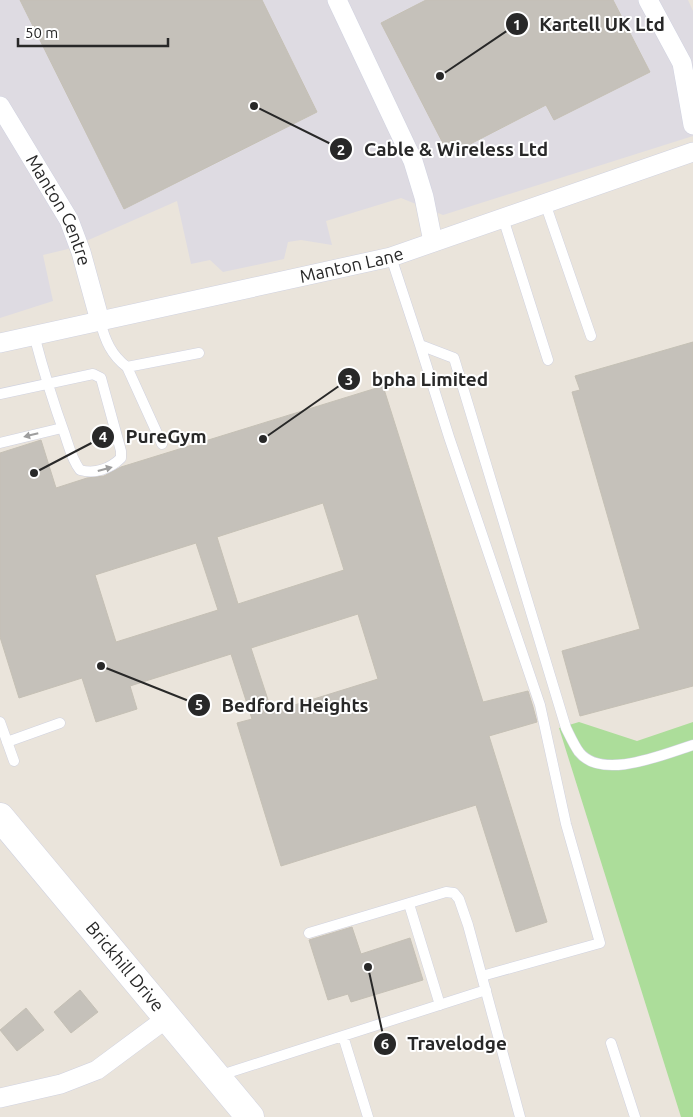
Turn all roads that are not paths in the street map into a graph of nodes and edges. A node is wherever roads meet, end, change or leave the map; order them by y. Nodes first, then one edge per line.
1 (337, 0) edge
2 (648, 0) edge
3 (0, 106) edge
4 (693, 125) edge
5 (693, 152) edge
6 (545, 203) junction
7 (503, 218) junction
8 (433, 242) junction
9 (391, 257) junction
10 (100, 321) junction
11 (34, 335) junction
12 (591, 336) dead end
13 (0, 343) edge
14 (420, 345) junction
15 (199, 353) dead end
16 (548, 360) dead end
17 (127, 367) junction
18 (48, 382) junction
19 (0, 394) edge
20 (62, 428) junction
21 (0, 443) edge
22 (162, 444) dead end
23 (0, 722) edge
24 (60, 723) dead end
25 (7, 742) junction
26 (693, 745) edge
27 (14, 761) dead end
28 (0, 817) edge
29 (409, 904) junction
30 (309, 933) dead end
31 (482, 976) junction
32 (486, 990) junction
33 (440, 1005) junction
34 (167, 1018) junction
35 (343, 1036) junction
36 (611, 1043) dead end
37 (217, 1076) junction
38 (0, 1098) edge
39 (250, 1117) edge
40 (368, 1117) edge
41 (520, 1117) edge
42 (635, 1117) edge

1 - 8 street
2 - 4 street
3 - 10 street, Manton Centre
5 - 6 street, Manton Lane
6 - 7 street, Manton Lane
6 - 12 lane
7 - 8 street, Manton Lane
7 - 16 lane
8 - 9 street, Manton Lane
9 - 10 street, Manton Lane
9 - 14 lane
10 - 11 street, Manton Lane
10 - 17 lane
11 - 13 street, Manton Lane
11 - 18 lane
14 - 26 lane
14 - 31 lane
15 - 17 lane
17 - 22 lane
18 - 19 lane
18 - 20 lane
20 -> 18 lane
20 -> 21 lane
23 - 25 lane
24 - 25 lane
25 - 27 lane
28 - 34 street, Brickhill Drive
29 - 30 lane
29 - 31 lane
29 - 33 lane
31 - 32 lane
32 - 33 lane
32 - 41 lane
33 - 35 lane
34 - 37 street, Brickhill Drive
34 - 38 street
35 - 37 lane
35 - 40 lane
36 - 42 lane
37 - 39 street, Brickhill Drive

